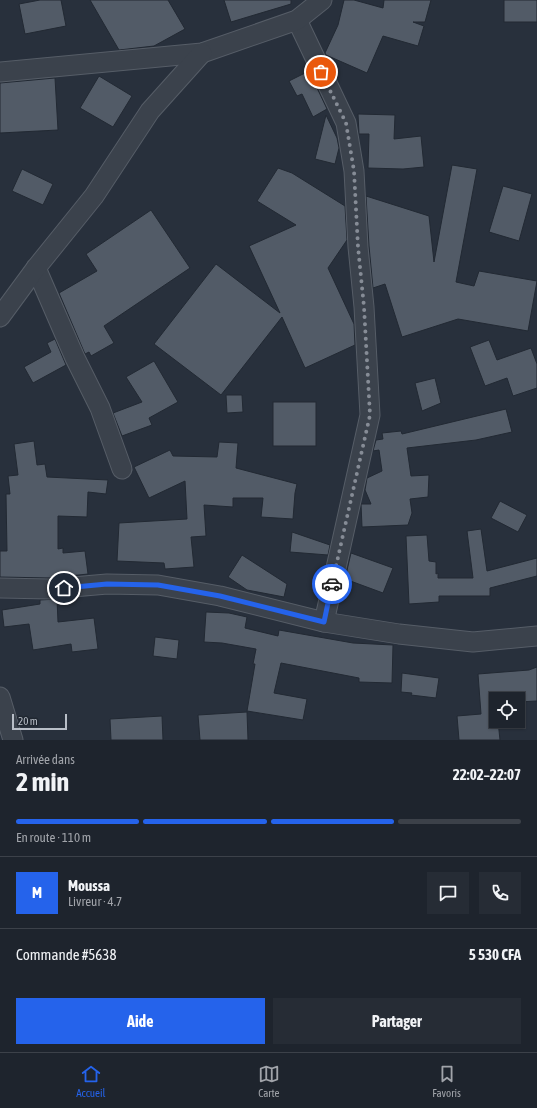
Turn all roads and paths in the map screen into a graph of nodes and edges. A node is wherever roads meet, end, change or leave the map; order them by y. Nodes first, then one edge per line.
1 (322, 0) edge
2 (296, 20) junction
3 (202, 54) junction
4 (0, 72) edge
5 (36, 268) junction
6 (0, 317) edge
7 (122, 469) dead end
8 (0, 588) edge
9 (324, 622) junction
10 (537, 636) edge
11 (0, 697) edge
12 (13, 740) edge

1 - 2 street
2 - 3 street
2 - 9 street
3 - 4 street
3 - 5 street
5 - 6 street
5 - 7 street
8 - 9 street
9 - 10 street
11 - 12 street

